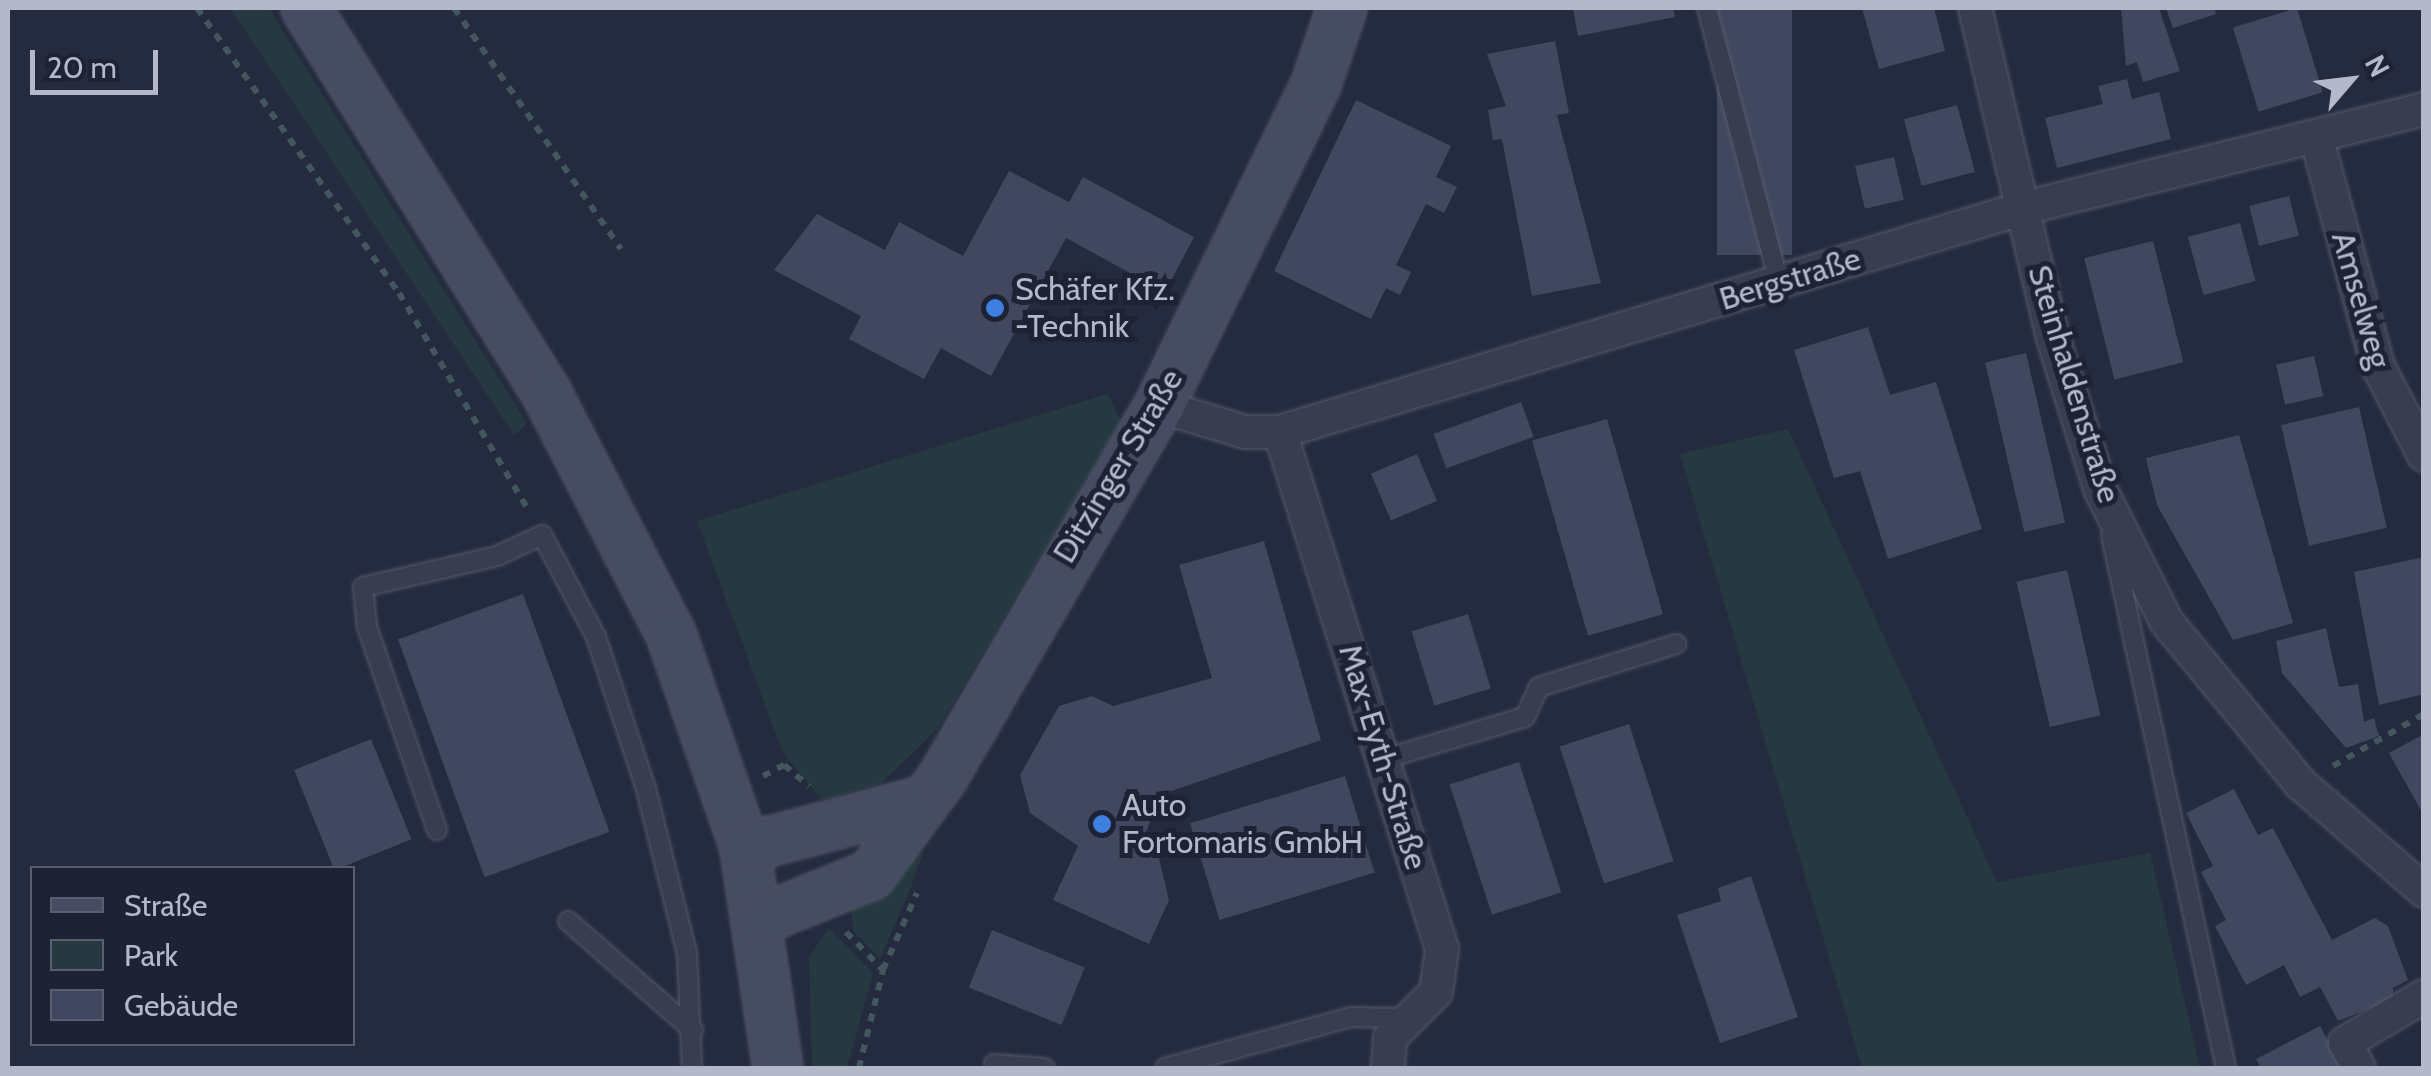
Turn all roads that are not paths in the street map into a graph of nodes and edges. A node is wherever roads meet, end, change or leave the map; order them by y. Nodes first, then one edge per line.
1 (306, 8) edge
2 (1342, 8) edge
3 (1707, 8) edge
4 (1975, 8) edge
5 (2424, 108) edge
6 (2316, 139) junction
7 (2024, 208) junction
8 (1779, 283) junction
9 (1159, 406) junction
10 (1280, 432) junction
11 (2424, 454) edge
12 (2102, 491) junction
13 (1676, 644) dead end
14 (1384, 759) junction
15 (918, 802) junction
16 (437, 830) dead end
17 (745, 848) junction
18 (2421, 885) edge
19 (762, 918) junction
20 (568, 922) dead end
21 (2424, 996) edge
22 (1403, 1018) junction
23 (693, 1030) junction
24 (994, 1064) dead end
25 (692, 1068) edge
26 (778, 1068) edge
27 (1045, 1068) edge
28 (1165, 1068) edge
29 (1388, 1068) edge
30 (2226, 1068) edge
31 (2358, 1068) edge

1 - 17 street
2 - 9 street, Ditzinger Straße
3 - 8 lane
4 - 7 street, Steinhaldenstraße
5 - 6 street, Bergstraße
6 - 7 street, Bergstraße
6 - 11 street, Amselweg
7 - 8 street, Bergstraße
7 - 12 street, Steinhaldenstraße
8 - 10 street, Bergstraße
9 - 10 street, Bergstraße
9 - 15 street, Ditzinger Straße
10 - 14 street, Max-Eyth-Straße
12 - 18 street, Steinhaldenstraße
12 - 30 lane
13 - 14 lane
14 - 22 street, Max-Eyth-Straße
15 - 17 street
15 - 19 street, Ditzinger Straße
16 - 23 lane
17 - 19 street
19 - 26 street
20 - 23 lane
21 - 31 street
22 - 28 lane
22 - 29 street, Max-Eyth-Straße
23 - 25 lane
24 - 27 lane

